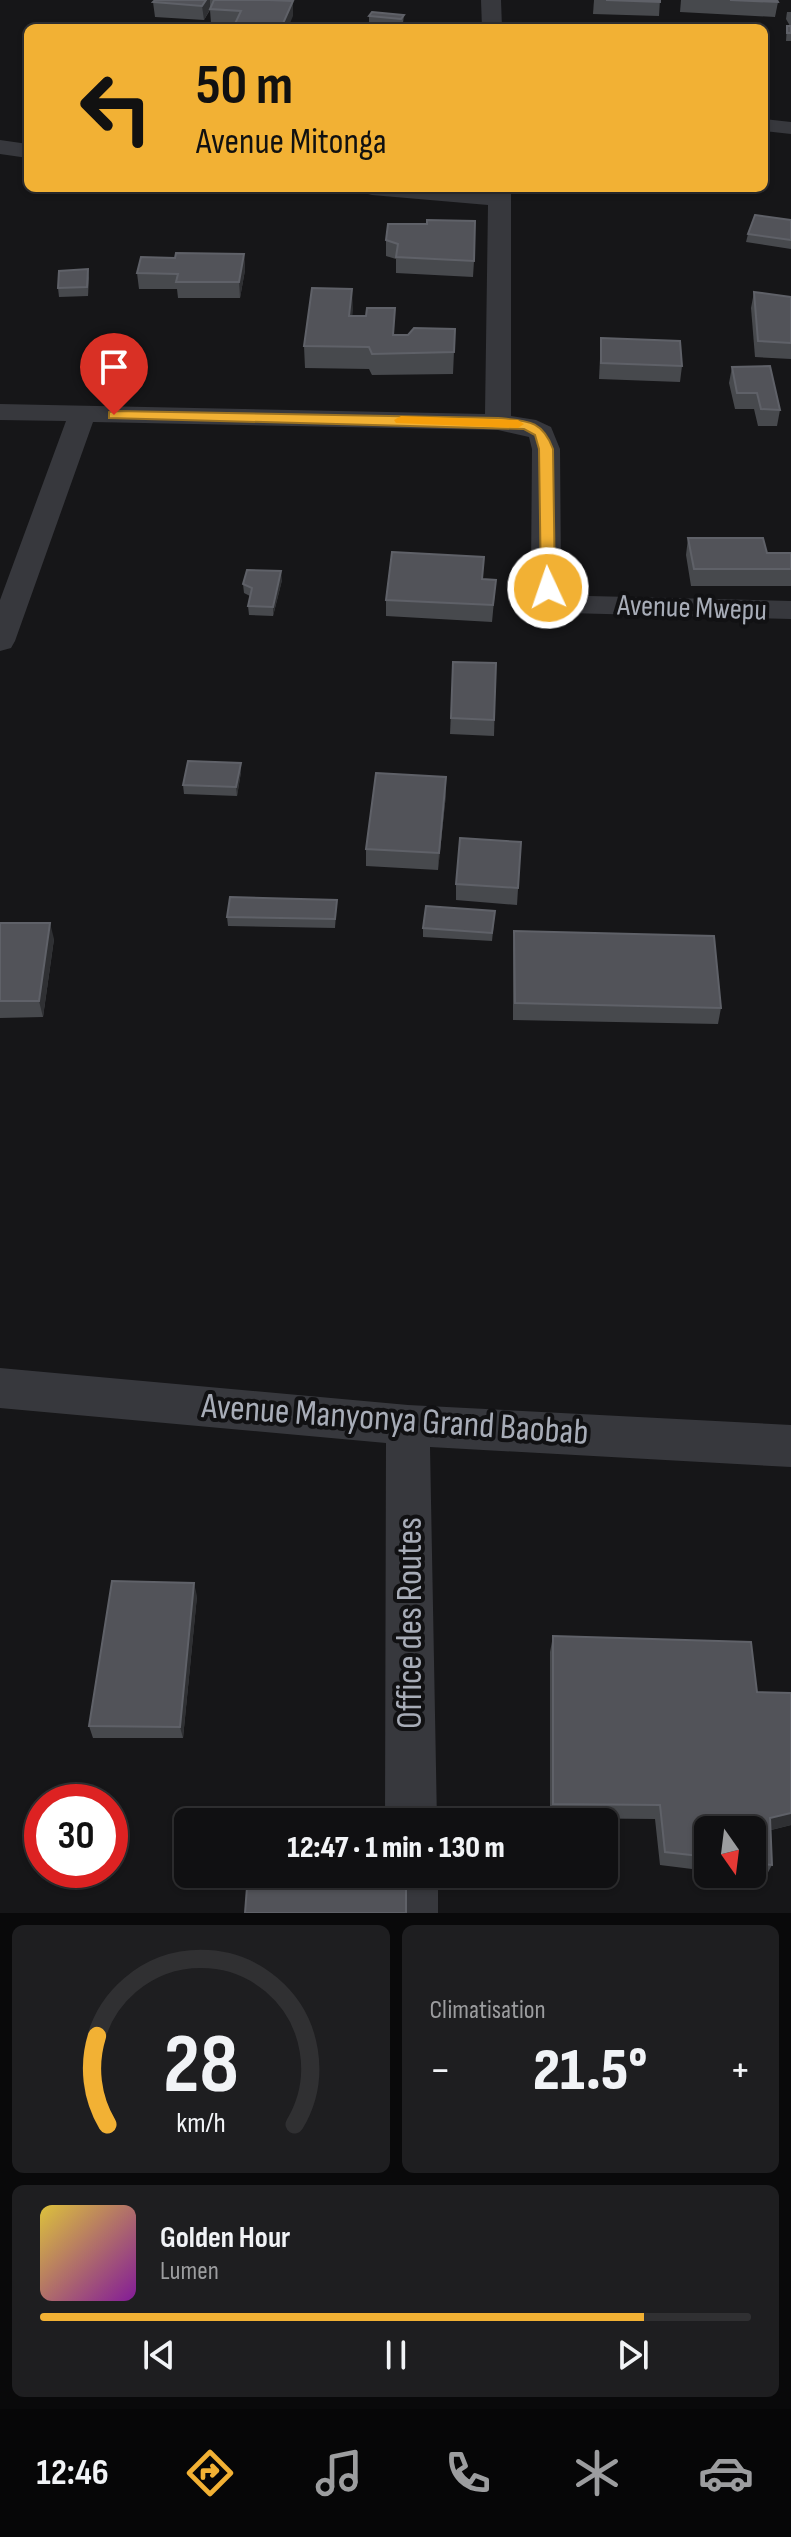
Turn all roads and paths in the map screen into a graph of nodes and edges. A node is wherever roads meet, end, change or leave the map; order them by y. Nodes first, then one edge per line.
1 (491, 0) edge
2 (492, 24) edge
3 (768, 125) edge
4 (791, 128) edge
5 (0, 147) edge
6 (24, 150) edge
7 (457, 192) edge
8 (500, 194) edge
9 (0, 412) edge
10 (82, 414) junction
11 (498, 422) junction
12 (791, 610) edge
13 (0, 641) edge
14 (0, 1388) edge
15 (408, 1425) junction
16 (791, 1446) edge
17 (411, 1808) edge
18 (412, 1888) edge
19 (412, 1913) edge

1 - 2 street
3 - 4 street
5 - 6 street
7 - 8 street
8 - 11 street
9 - 10 street
10 - 11 street
10 - 13 street
11 - 12 street, Avenue Mwepu
14 - 15 street, Avenue Manyonya Grand Baobab
15 - 16 street, Avenue Manyonya Grand Baobab
15 - 17 street, Office des Routes
18 - 19 street

